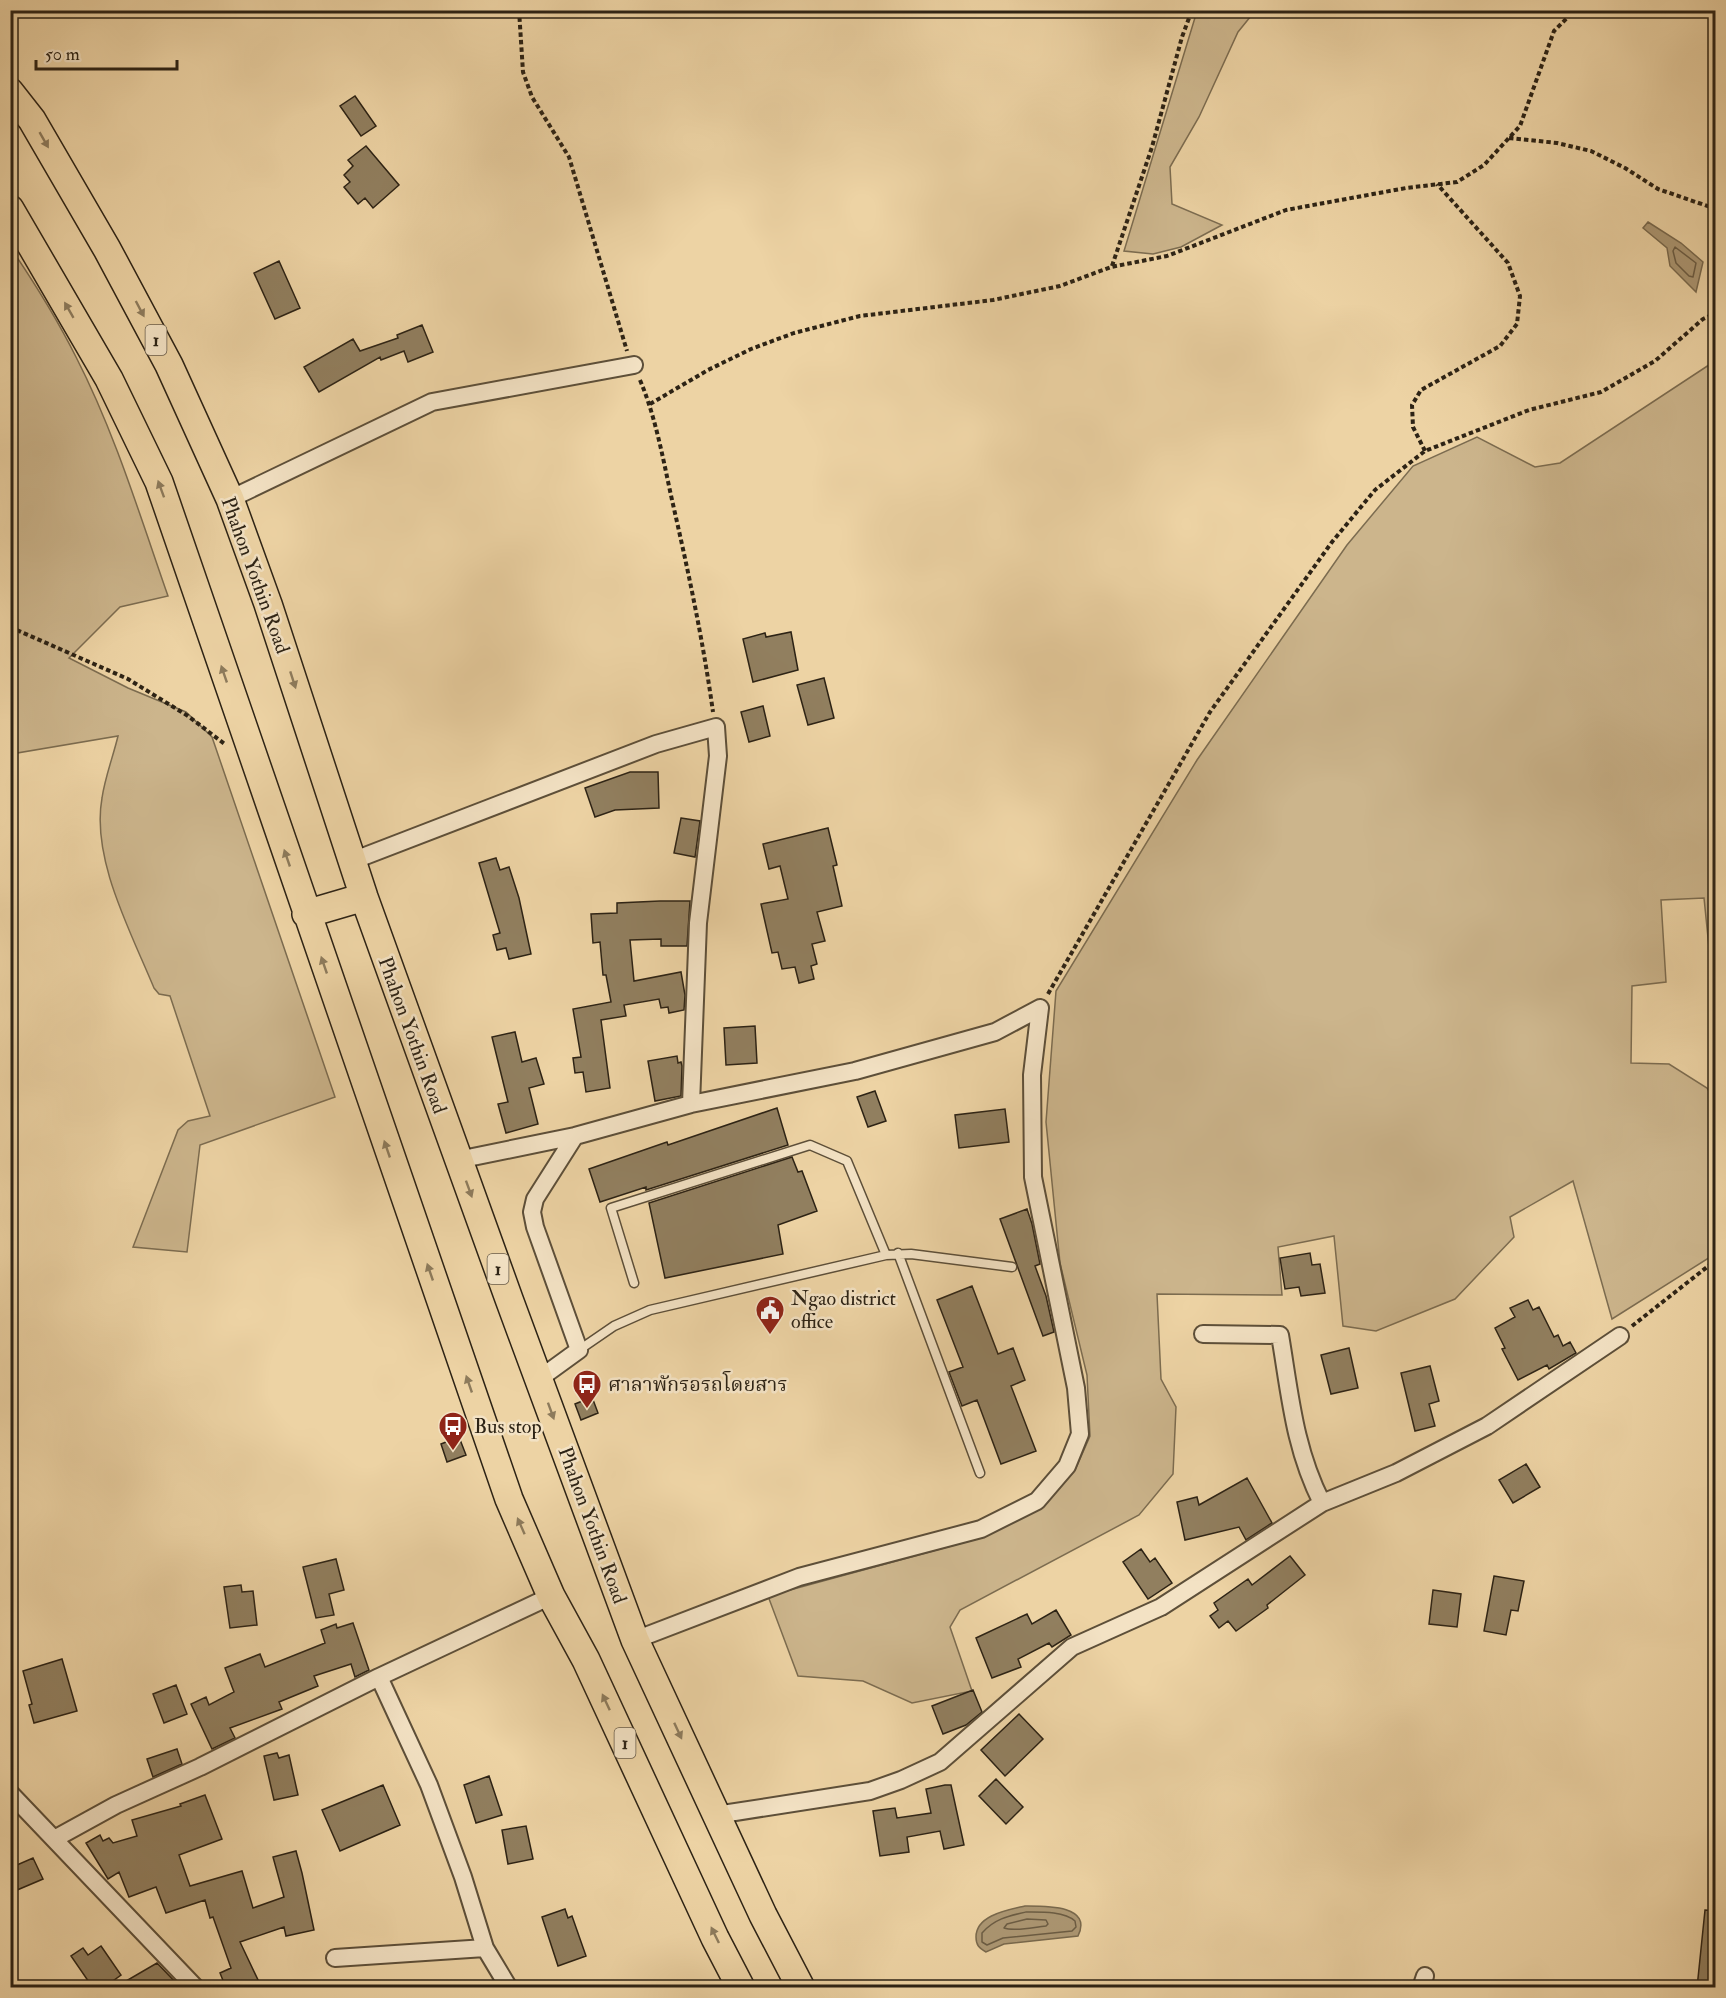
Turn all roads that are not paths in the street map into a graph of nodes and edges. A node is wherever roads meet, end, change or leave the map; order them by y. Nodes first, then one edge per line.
1 (10, 92) edge
2 (10, 209) edge
3 (634, 365) dead end
4 (230, 499) junction
5 (352, 861) junction
6 (364, 897) junction
7 (306, 914) junction
8 (692, 1104) junction
9 (575, 1136) junction
10 (458, 1160) junction
11 (898, 1253) junction
12 (886, 1255) junction
13 (1012, 1267) dead end
14 (634, 1282) dead end
15 (1203, 1334) dead end
16 (1620, 1336) road end
17 (579, 1350) junction
18 (539, 1379) junction
19 (980, 1473) dead end
20 (1322, 1503) junction
21 (551, 1596) junction
22 (635, 1640) junction
23 (379, 1677) junction
24 (10, 1792) edge
25 (716, 1815) junction
26 (56, 1838) junction
27 (485, 1948) junction
28 (335, 1958) dead end
29 (196, 1988) edge
30 (509, 1988) edge
31 (741, 1988) edge
32 (801, 1988) edge

1 -> 4 highway, Phahon Yothin Road / 1
7 -> 2 highway, 1
3 - 4 street
4 -> 5 highway, Phahon Yothin Road / 1
5 - 6 highway, Phahon Yothin Road / 1
5 - 8 street
6 - 7 highway
6 - 10 highway, Phahon Yothin Road / 1
21 -> 7 highway, 1
8 - 9 street
8 - 22 street
9 - 10 street
9 - 17 street
10 -> 18 highway, Phahon Yothin Road / 1
11 - 12 lane
11 - 13 lane
11 - 19 lane
12 - 14 lane
12 - 17 lane
15 - 20 street
16 - 20 street
17 - 18 street
18 -> 22 highway, Phahon Yothin Road / 1
20 - 25 street
21 - 23 street
31 -> 21 highway, 1
22 -> 25 highway, Phahon Yothin Road / 1
23 - 26 street
23 - 27 street
24 - 26 street
25 - 32 highway, Phahon Yothin Road / 1
26 - 29 street
27 - 28 street
27 - 30 street

